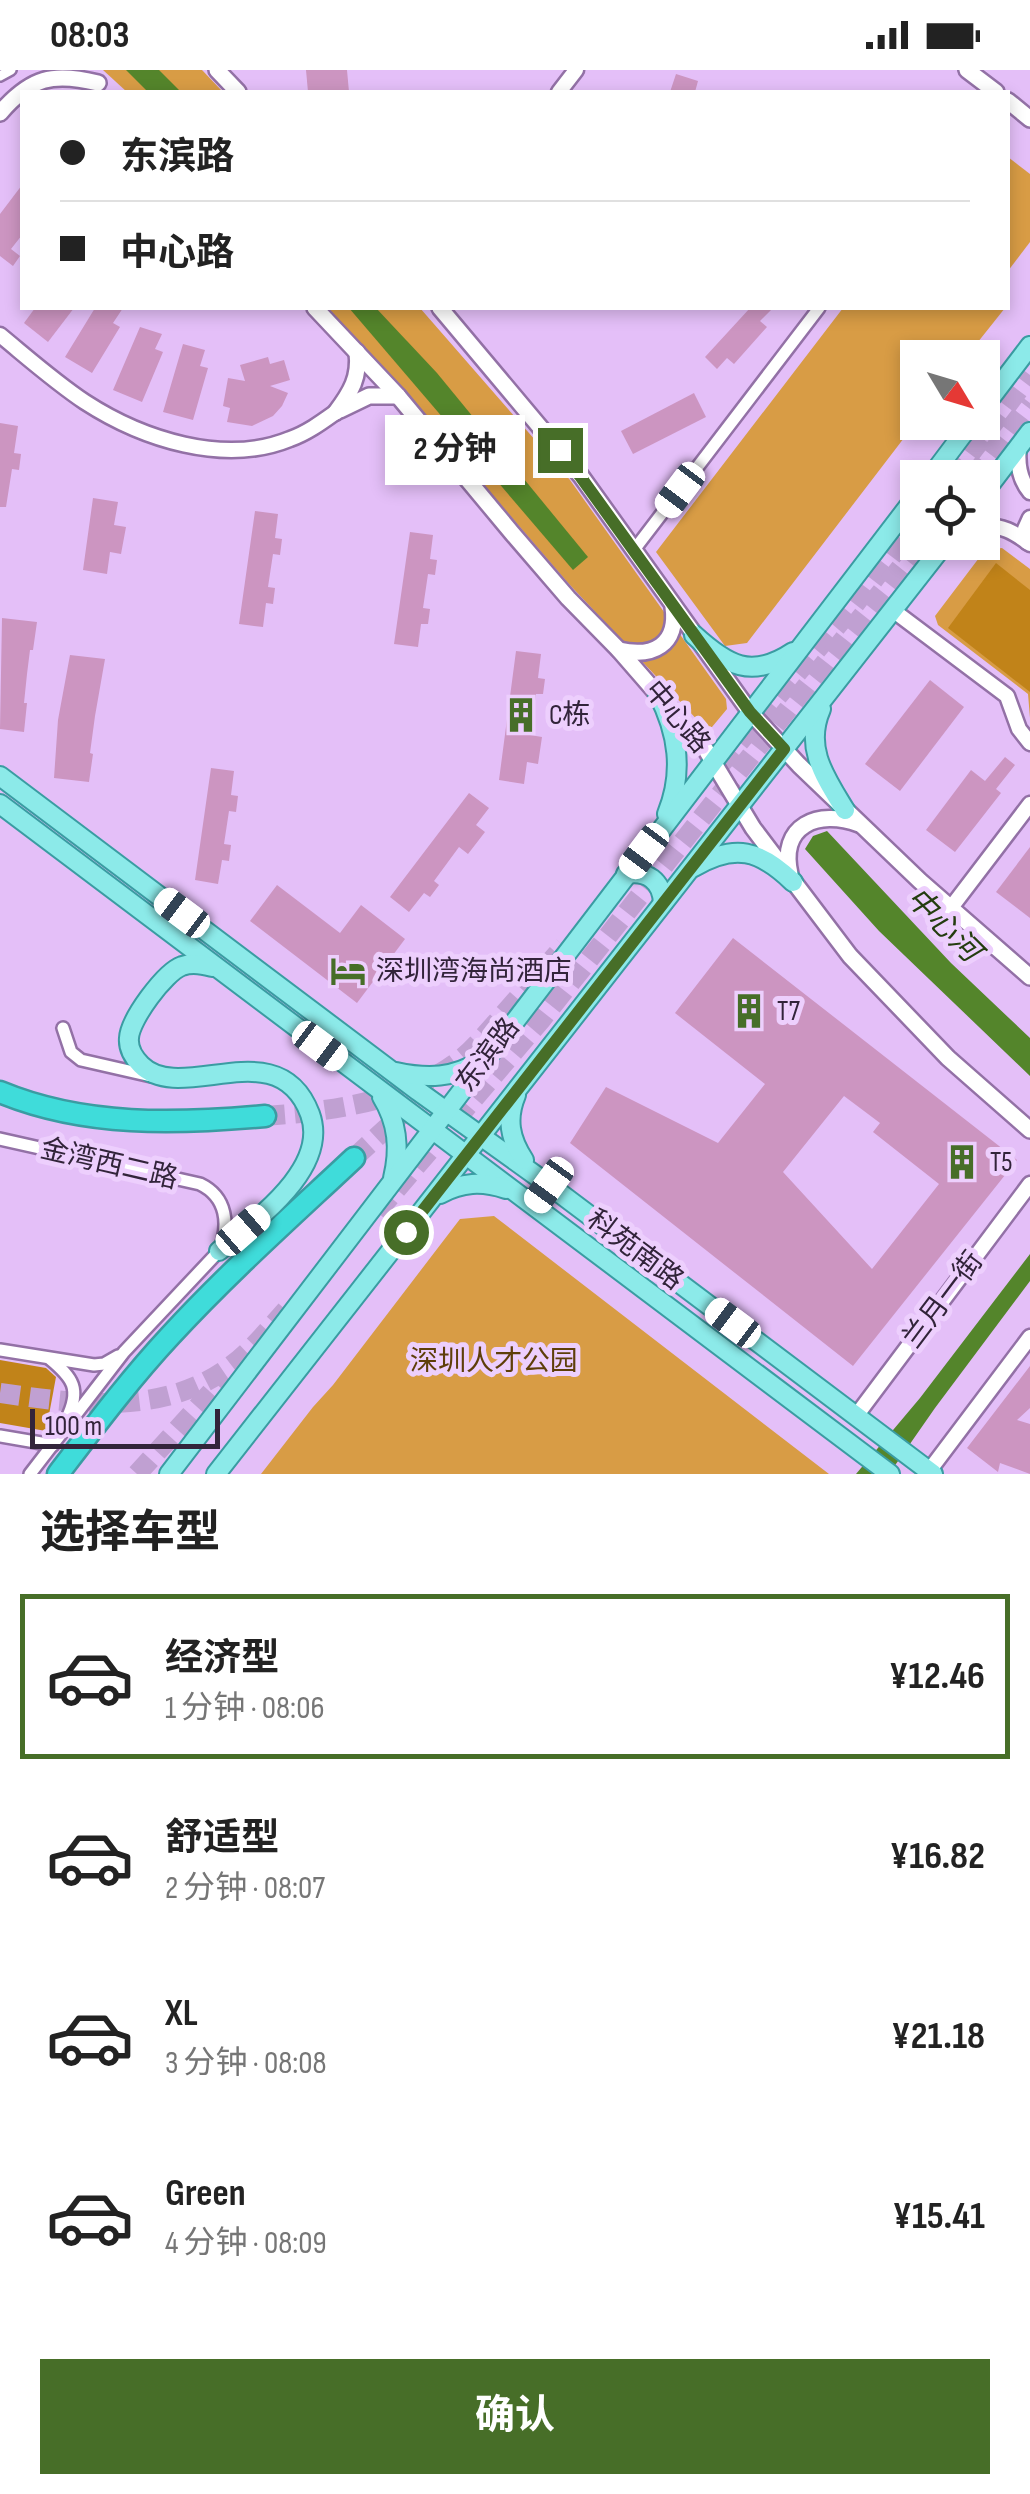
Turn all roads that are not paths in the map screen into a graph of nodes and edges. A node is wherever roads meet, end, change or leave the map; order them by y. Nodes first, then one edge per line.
1 (12, 70) edge
2 (84, 70) edge
3 (217, 70) edge
4 (576, 70) edge
5 (967, 70) edge
6 (0, 76) edge
7 (991, 86) edge
8 (103, 88) edge
9 (27, 90) edge
10 (236, 90) edge
11 (561, 90) edge
12 (20, 94) edge
13 (1010, 104) edge
14 (0, 113) edge
15 (1030, 119) edge
16 (318, 310) edge
17 (442, 310) edge
18 (817, 310) edge
19 (0, 336) edge
20 (1030, 346) edge
21 (357, 352) junction
22 (1000, 385) edge
23 (398, 396) junction
24 (336, 412) junction
25 (1024, 439) edge
26 (1000, 471) edge
27 (1030, 492) edge
28 (900, 518) edge
29 (1030, 518) edge
30 (1000, 527) edge
31 (1029, 542) edge
32 (634, 550) junction
33 (932, 560) edge
34 (672, 602) junction
35 (894, 611) junction
36 (694, 635) junction
37 (802, 646) junction
38 (619, 650) junction
39 (658, 694) junction
40 (828, 694) junction
41 (750, 712) junction
42 (1030, 743) edge
43 (784, 749) junction
44 (713, 760) junction
45 (0, 776) edge
46 (0, 804) edge
47 (1030, 804) edge
48 (740, 806) junction
49 (845, 810) junction
50 (863, 826) junction
51 (662, 827) junction
52 (689, 870) junction
53 (626, 874) junction
54 (792, 882) junction
55 (663, 903) junction
56 (950, 908) junction
57 (217, 969) junction
58 (1030, 977) edge
59 (63, 1028) dead end
60 (334, 1028) junction
61 (320, 1046) junction
62 (486, 1058) junction
63 (391, 1070) junction
64 (166, 1077) junction
65 (520, 1086) junction
66 (376, 1088) junction
67 (0, 1092) edge
68 (446, 1111) junction
69 (265, 1116) tunnel mouth
70 (432, 1130) junction
71 (1030, 1130) edge
72 (481, 1136) junction
73 (0, 1139) edge
74 (465, 1155) junction
75 (354, 1158) tunnel mouth
76 (533, 1172) junction
77 (392, 1181) junction
78 (1030, 1184) edge
79 (549, 1185) junction
80 (515, 1192) junction
81 (428, 1204) junction
82 (534, 1206) junction
83 (219, 1251) junction
84 (1030, 1338) edge
85 (0, 1350) edge
86 (124, 1352) junction
87 (50, 1359) junction
88 (861, 1420) junction
89 (0, 1436) edge
90 (53, 1445) junction
91 (929, 1471) edge
92 (30, 1474) edge
93 (58, 1474) edge
94 (169, 1474) edge
95 (216, 1474) edge
96 (890, 1474) edge

1 - 6 street
2 - 8 main road
3 - 10 main road
4 - 11 street
5 - 7 main road
8 - 9 main road
12 - 14 main road
13 - 15 main road
16 - 21 main road, 中心路
17 - 32 main road
18 - 32 street
19 - 24 street
20 - 22 main road
21 - 23 main road, 中心路
21 - 24 main road
23 - 24 main road
23 - 38 main road, 中心路
25 - 26 main road
25 - 27 street
28 - 37 main road, 东滨路
29 - 31 street
30 - 31 street
32 - 34 main road
33 - 35 main road, 东滨路
34 - 36 main road
34 - 38 main road
35 - 40 main road, 东滨路
35 - 42 street
36 - 37 main road
36 - 41 main road
37 - 41 main road, 东滨路
38 - 39 main road, 中心路
39 - 44 main road, 中心路
39 - 51 main road
40 - 43 main road, 东滨路
40 - 49 main road
41 - 43 main road
41 - 44 main road, 东滨路
43 - 48 main road, 东滨路
43 - 49 main road
44 - 48 main road, 中心路
44 - 51 main road, 东滨路
45 - 60 main road, 科苑南路
46 - 57 main road, 科苑南路
47 - 56 street
48 - 52 main road, 东滨路
48 - 54 main road, 中心路
49 - 50 main road
50 - 54 main road
50 - 56 main road
51 - 53 main road, 东滨路
52 - 54 main road
52 - 55 main road, 东滨路
53 - 55 main road
53 - 62 main road, 东滨路
54 - 71 main road, 中心路
55 - 65 main road, 东滨路
56 - 58 main road
57 - 61 main road, 科苑南路
57 - 64 main road
59 - 64 street
60 - 61 main road
60 - 63 main road, 科苑南路
61 - 66 main road, 科苑南路
62 - 63 main road
62 - 68 main road, 东滨路
63 - 68 main road, 科苑南路
64 - 83 main road
65 - 72 main road, 东滨路
65 - 76 main road
66 - 70 main road, 科苑南路
66 - 77 main road
67 - 69 highway
68 - 70 main road, 东滨路
68 - 72 main road, 科苑南路
70 - 74 main road, 科苑南路
70 - 77 main road, 东滨路
72 - 74 main road, 东滨路
72 - 76 main road, 科苑南路
73 - 83 street, 金湾西二路
74 - 80 main road, 科苑南路
74 - 81 main road, 东滨路
75 - 93 highway
76 - 79 main road, 科苑南路
77 - 94 main road, 东滨路
78 - 88 street, 兰月一街
79 - 82 main road
79 - 88 main road, 科苑南路
80 - 81 main road
80 - 82 main road, 科苑南路
81 - 95 main road, 东滨路
82 - 96 main road, 科苑南路
83 - 86 street
84 - 91 street
85 - 87 street
86 - 87 street
86 - 90 street
87 - 90 street
88 - 91 main road, 科苑南路
89 - 90 street
90 - 92 street

